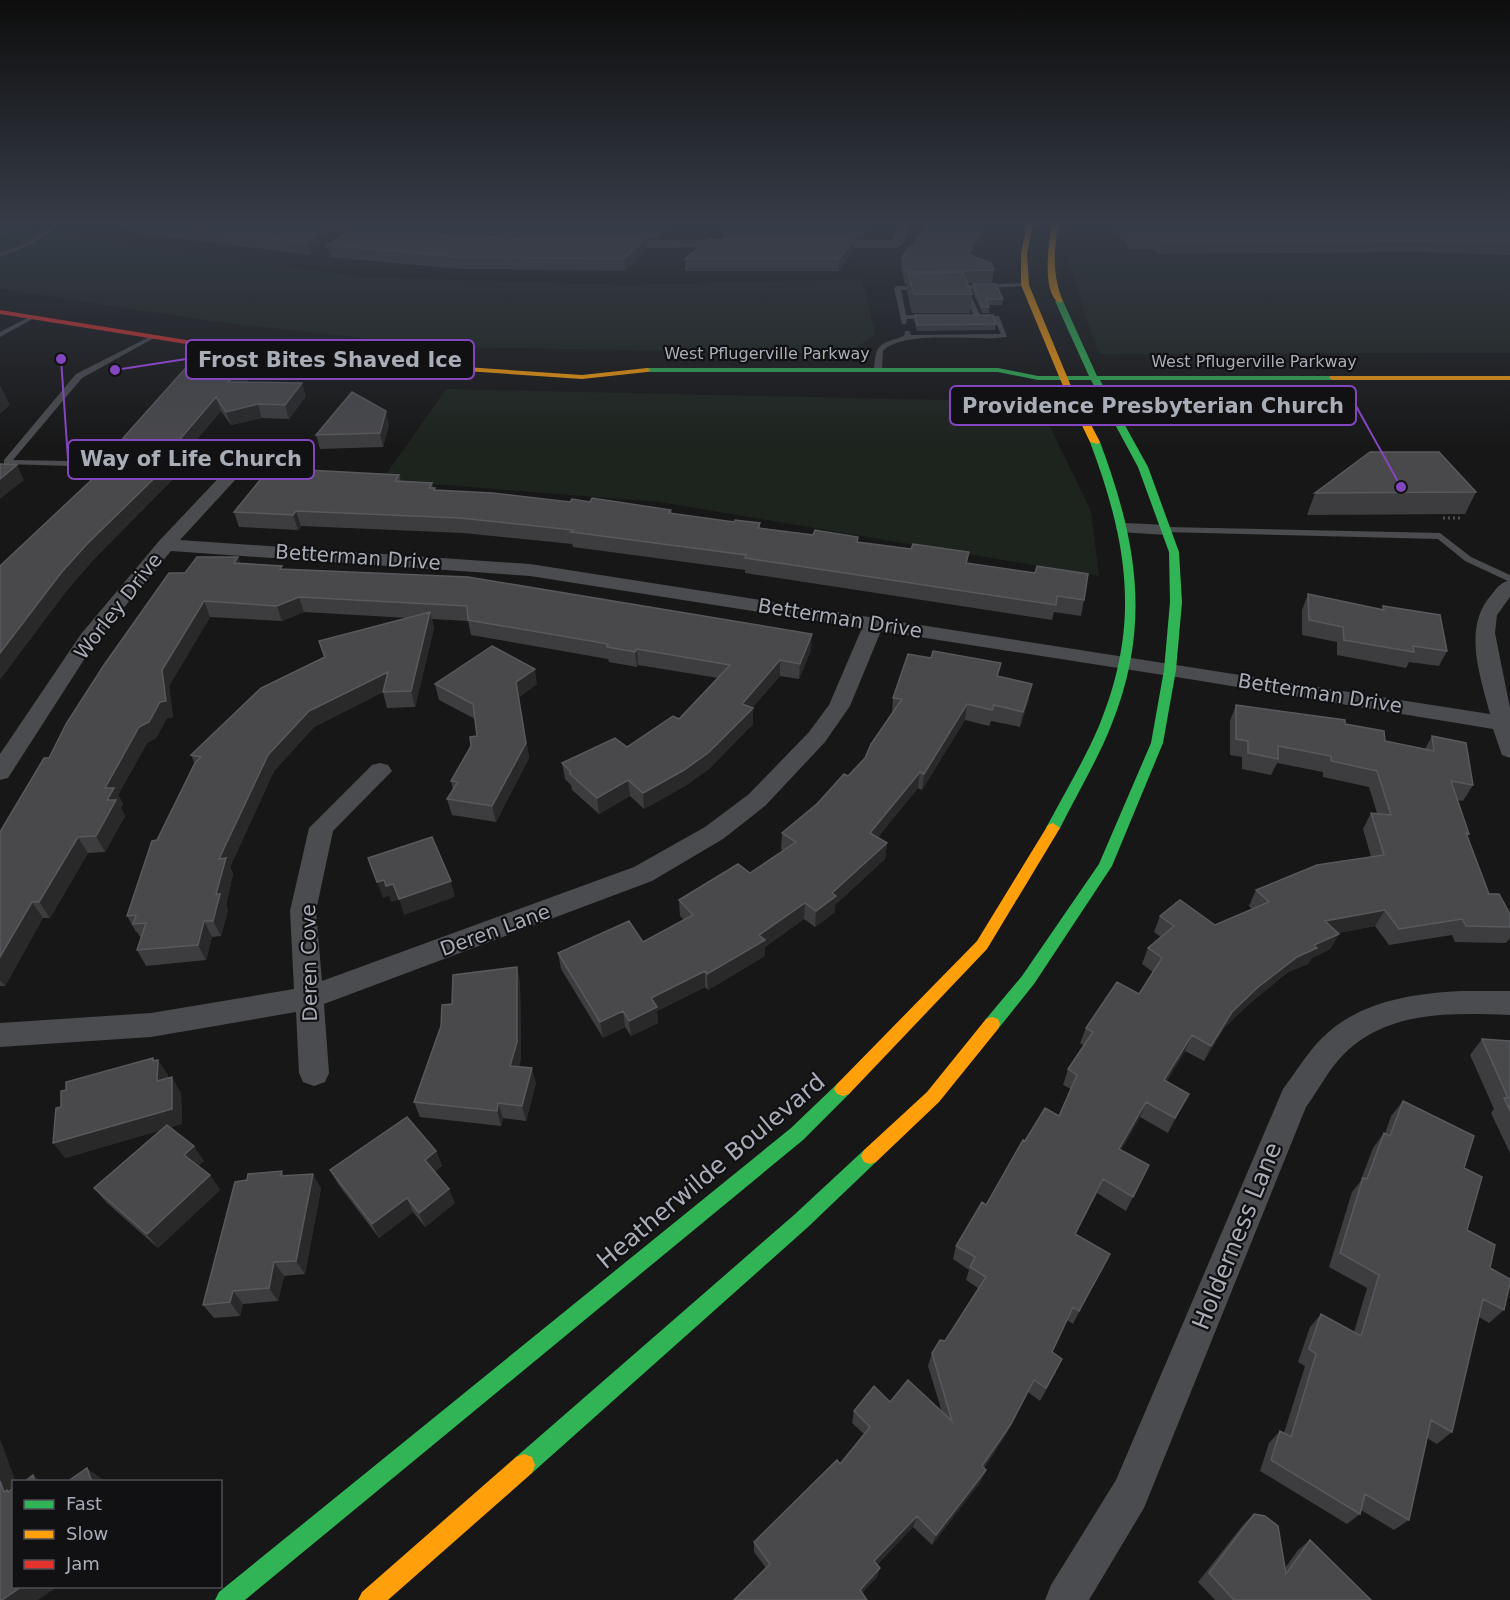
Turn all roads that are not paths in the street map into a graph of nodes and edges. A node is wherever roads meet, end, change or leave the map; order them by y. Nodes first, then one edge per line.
1 (899, 299) edge
2 (970, 299) edge
3 (1031, 299) edge
4 (1057, 299) edge
5 (0, 312) edge
6 (935, 317) edge
7 (967, 317) edge
8 (977, 317) junction
9 (33, 318) junction
10 (905, 327) junction
11 (0, 335) edge
12 (152, 338) junction
13 (302, 343) dead end
14 (555, 361) dead end
15 (588, 362) dead end
16 (1057, 363) junction
17 (1087, 363) junction
18 (1104, 363) dead end
19 (1326, 364) dead end
20 (1510, 364) edge
21 (644, 369) junction
22 (878, 370) junction
23 (998, 370) junction
24 (1064, 378) junction
25 (1094, 378) junction
26 (1510, 378) edge
27 (252, 452) dead end
28 (68, 464) dead end
29 (1125, 528) junction
30 (1167, 530) junction
31 (166, 544) junction
32 (1510, 579) edge
33 (1510, 586) edge
34 (874, 623) junction
35 (1126, 664) junction
36 (1170, 670) junction
37 (1507, 724) edge
38 (1510, 750) edge
39 (380, 771) dead end
40 (0, 772) edge
41 (308, 998) junction
42 (1510, 1003) edge
43 (0, 1035) edge
44 (314, 1073) dead end
45 (227, 1600) edge
46 (370, 1600) edge
47 (1066, 1600) edge

1 - 10 lane
2 - 8 lane
3 - 16 main road, Heatherwilde Boulevard
4 - 17 main road
5 - 9 main road, West Pflugerville Parkway
6 - 10 lane
7 - 8 lane
8 - 10 lane
9 - 11 lane
9 - 12 main road, West Pflugerville Parkway
10 - 22 lane
12 - 21 main road, West Pflugerville Parkway
12 - 28 lane
13 - 14 main road
15 - 21 main road, West Pflugerville Parkway
16 - 17 main road, West Pflugerville Parkway
16 - 23 main road, West Pflugerville Parkway
16 - 24 main road, Heatherwilde Boulevard
17 - 18 main road, West Pflugerville Parkway
17 - 25 main road
19 - 20 main road, West Pflugerville Parkway
21 - 22 main road, West Pflugerville Parkway
22 - 23 main road, West Pflugerville Parkway
23 - 24 main road, West Pflugerville Parkway
24 - 25 main road, West Pflugerville Parkway
24 - 29 main road, Heatherwilde Boulevard
25 - 26 main road, West Pflugerville Parkway
25 - 30 main road
27 - 31 street, Worley Drive
29 - 30 street
29 - 35 main road, Heatherwilde Boulevard
30 - 32 lane
30 - 36 main road
31 - 34 street, Betterman Drive
31 - 40 street, Worley Drive
33 - 37 street
34 - 35 street, Betterman Drive
34 - 41 street, Deren Lane
35 - 36 street, Betterman Drive
35 - 45 main road, Heatherwilde Boulevard
36 - 37 street, Betterman Drive
36 - 46 main road
37 - 38 street
39 - 41 street, Deren Cove
41 - 43 street, Deren Lane
41 - 44 street, Deren Cove
42 - 47 street, Holderness Lane

